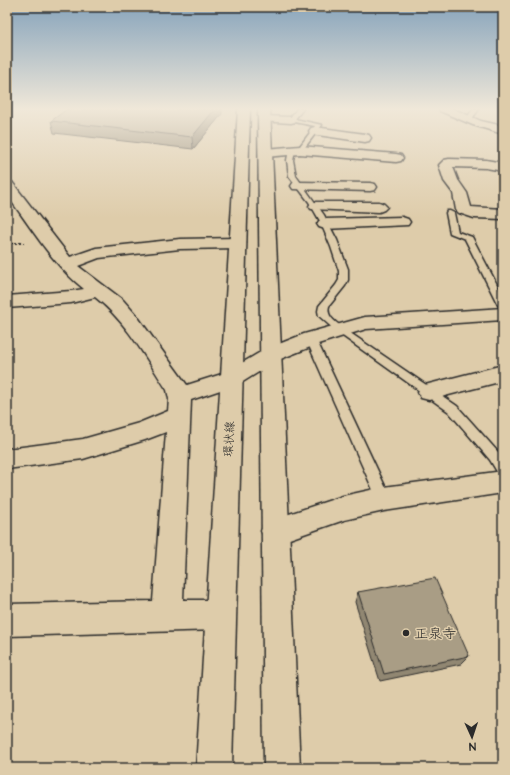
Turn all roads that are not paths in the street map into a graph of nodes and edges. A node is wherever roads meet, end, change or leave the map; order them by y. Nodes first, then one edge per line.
1 (252, 145) edge
2 (263, 145) edge
3 (301, 145) edge
4 (296, 150) junction
5 (265, 153) junction
6 (396, 158) dead end
7 (503, 167) edge
8 (7, 185) edge
9 (298, 186) junction
10 (370, 187) dead end
11 (316, 206) junction
12 (379, 207) dead end
13 (450, 213) dead end
14 (503, 214) edge
15 (402, 222) dead end
16 (325, 224) junction
17 (238, 244) junction
18 (67, 264) junction
19 (99, 291) junction
20 (7, 302) edge
21 (503, 305) edge
22 (503, 314) edge
23 (340, 330) junction
24 (311, 339) junction
25 (271, 355) junction
26 (503, 373) edge
27 (233, 378) junction
28 (429, 392) junction
29 (180, 406) junction
30 (7, 459) edge
31 (503, 471) edge
32 (503, 482) edge
33 (384, 499) junction
34 (275, 532) junction
35 (219, 615) junction
36 (167, 616) junction
37 (7, 620) edge
38 (214, 768) edge
39 (282, 768) edge

1 - 17 street, 環状線
2 - 5 street
3 - 4 lane
4 - 5 street
4 - 6 street
4 - 9 lane
5 - 25 street
7 - 14 street
8 - 18 street
9 - 10 street
9 - 11 lane
11 - 12 street
11 - 16 lane
13 - 21 lane
15 - 16 street
16 - 23 lane
17 - 18 street
17 - 27 street, 環状線
18 - 19 street
19 - 20 street
19 - 29 street
22 - 23 street
23 - 24 street
23 - 28 lane
24 - 25 street
24 - 33 lane
25 - 27 street
25 - 34 street
26 - 28 street
27 - 29 street
27 - 35 street, 環状線
28 - 31 lane
29 - 30 street
29 - 36 street
32 - 33 street
33 - 34 street
34 - 39 street
35 - 36 street
35 - 38 street, 環状線
36 - 37 street

